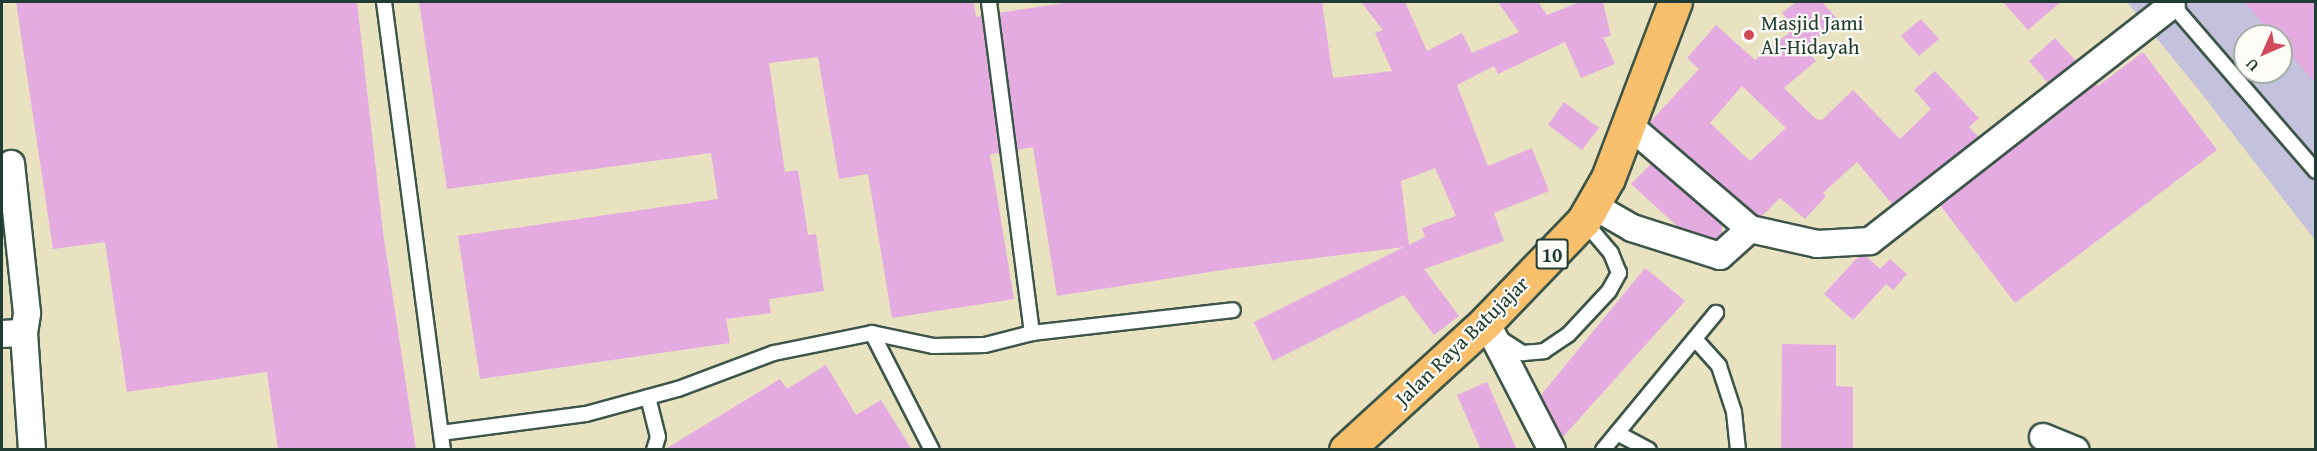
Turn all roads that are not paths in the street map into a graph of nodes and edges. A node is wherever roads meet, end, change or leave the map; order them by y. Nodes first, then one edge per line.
1 (384, 2) edge
2 (989, 2) edge
3 (1675, 2) edge
4 (2170, 3) edge
5 (1630, 126) junction
6 (11, 164) dead end
7 (2316, 171) edge
8 (1589, 213) junction
9 (1750, 229) junction
10 (1233, 310) dead end
11 (1716, 313) dead end
12 (1488, 328) junction
13 (13, 333) edge
14 (872, 333) junction
15 (1032, 333) junction
16 (1695, 339) junction
17 (648, 397) junction
18 (1617, 433) junction
19 (441, 434) junction
20 (2043, 436) dead end
21 (32, 450) edge
22 (442, 450) edge
23 (654, 450) edge
24 (932, 450) edge
25 (1346, 450) edge
26 (1552, 450) edge
27 (1603, 450) edge
28 (1649, 450) edge
29 (1738, 450) edge
30 (2075, 450) edge

1 - 19 lane
2 - 15 lane
3 - 5 highway, Jalan Raya Batujajar / 10
4 - 7 lane
4 - 9 street
5 - 8 highway, Jalan Raya Batujajar / 10
5 - 9 street
6 - 13 street
8 - 9 street
8 - 12 highway, Jalan Raya Batujajar / 10
8 - 12 lane
10 - 15 lane
11 - 16 lane
12 - 25 highway, Jalan Raya Batujajar / 10
12 - 26 street
13 - 21 street
14 - 15 lane
14 - 17 lane
14 - 24 lane
16 - 18 lane
16 - 29 lane
17 - 19 lane
17 - 23 lane
18 - 27 lane
18 - 28 lane
19 - 22 lane
20 - 30 street

